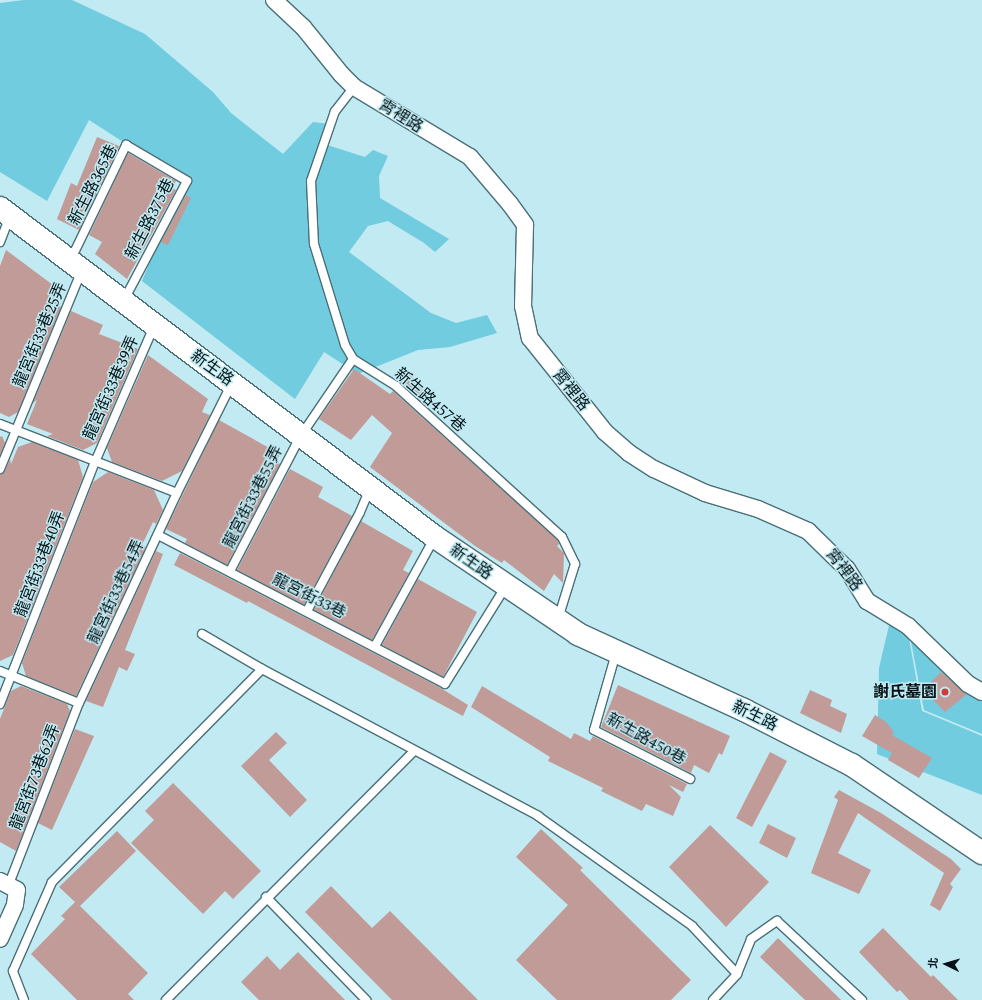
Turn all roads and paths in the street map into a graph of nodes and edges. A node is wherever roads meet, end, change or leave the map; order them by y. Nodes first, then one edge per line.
1 (274, 0) edge
2 (354, 87) junction
3 (154, 162) joint
4 (5, 212) edge
5 (0, 242) edge
6 (76, 267) junction
7 (123, 303) junction
8 (154, 326) junction
9 (353, 359) junction
10 (232, 383) junction
11 (0, 424) edge
12 (16, 430) junction
13 (300, 437) junction
14 (95, 462) junction
15 (0, 469) edge
16 (370, 488) junction
17 (177, 493) junction
18 (158, 535) junction
19 (435, 537) junction
20 (230, 571) junction
21 (506, 586) junction
22 (307, 611) junction
23 (558, 620) junction
24 (202, 634) dead end
25 (376, 646) junction
26 (616, 652) junction
27 (262, 669) junction
28 (0, 671) edge
29 (12, 676) junction
30 (982, 692) edge
31 (79, 703) junction
32 (0, 704) edge
33 (414, 750) junction
34 (690, 779) dead end
35 (982, 853) edge
36 (5, 882) edge
37 (266, 897) junction
38 (0, 939) edge
39 (737, 974) junction
40 (24, 1000) edge
41 (166, 1000) edge
42 (366, 1000) edge
43 (713, 1000) edge
44 (862, 1000) edge

1 - 2 street, 霄裡路
2 - 9 lane, 新生路457巷
2 - 30 street, 霄裡路
3 - 6 lane, 新生路365巷
3 - 7 lane, 新生路375巷
4 - 5 lane
4 - 6 street, 新生路
6 - 7 street, 新生路
6 - 12 lane, 龍宮街33巷25弄
7 - 8 street, 新生路
8 - 10 street, 新生路
8 - 14 lane, 龍宮街33巷39弄
9 - 13 lane, 龍宮街33巷55弄
9 - 23 lane, 新生路457巷
10 - 13 street, 新生路
10 - 17 lane, 龍宮街33巷54弄
11 - 12 lane
12 - 14 lane
12 - 15 lane, 龍宮街33巷25弄
13 - 16 street, 新生路
13 - 20 lane, 龍宮街33巷55弄
14 - 17 lane
14 - 29 lane, 龍宮街33巷40弄
16 - 19 street, 新生路
16 - 22 lane
17 - 18 lane, 龍宮街33巷54弄
18 - 20 lane, 龍宮街33巷
18 - 31 lane, 龍宮街33巷54弄
19 - 21 street, 新生路
19 - 25 lane
20 - 22 lane, 龍宮街33巷
21 - 23 street, 新生路
21 - 25 lane, 龍宮街33巷
22 - 25 lane, 龍宮街33巷
23 - 26 street, 新生路
24 - 27 lane
26 - 34 lane, 新生路450巷
26 - 35 street, 新生路
27 - 33 lane
27 - 40 lane
28 - 29 lane
29 - 31 lane
29 - 32 lane, 龍宮街33巷40弄
31 - 36 lane, 龍宮街73巷62弄
33 - 37 lane
33 - 39 lane
36 - 38 street
37 - 41 lane
37 - 42 lane
39 - 43 lane
39 - 44 lane

